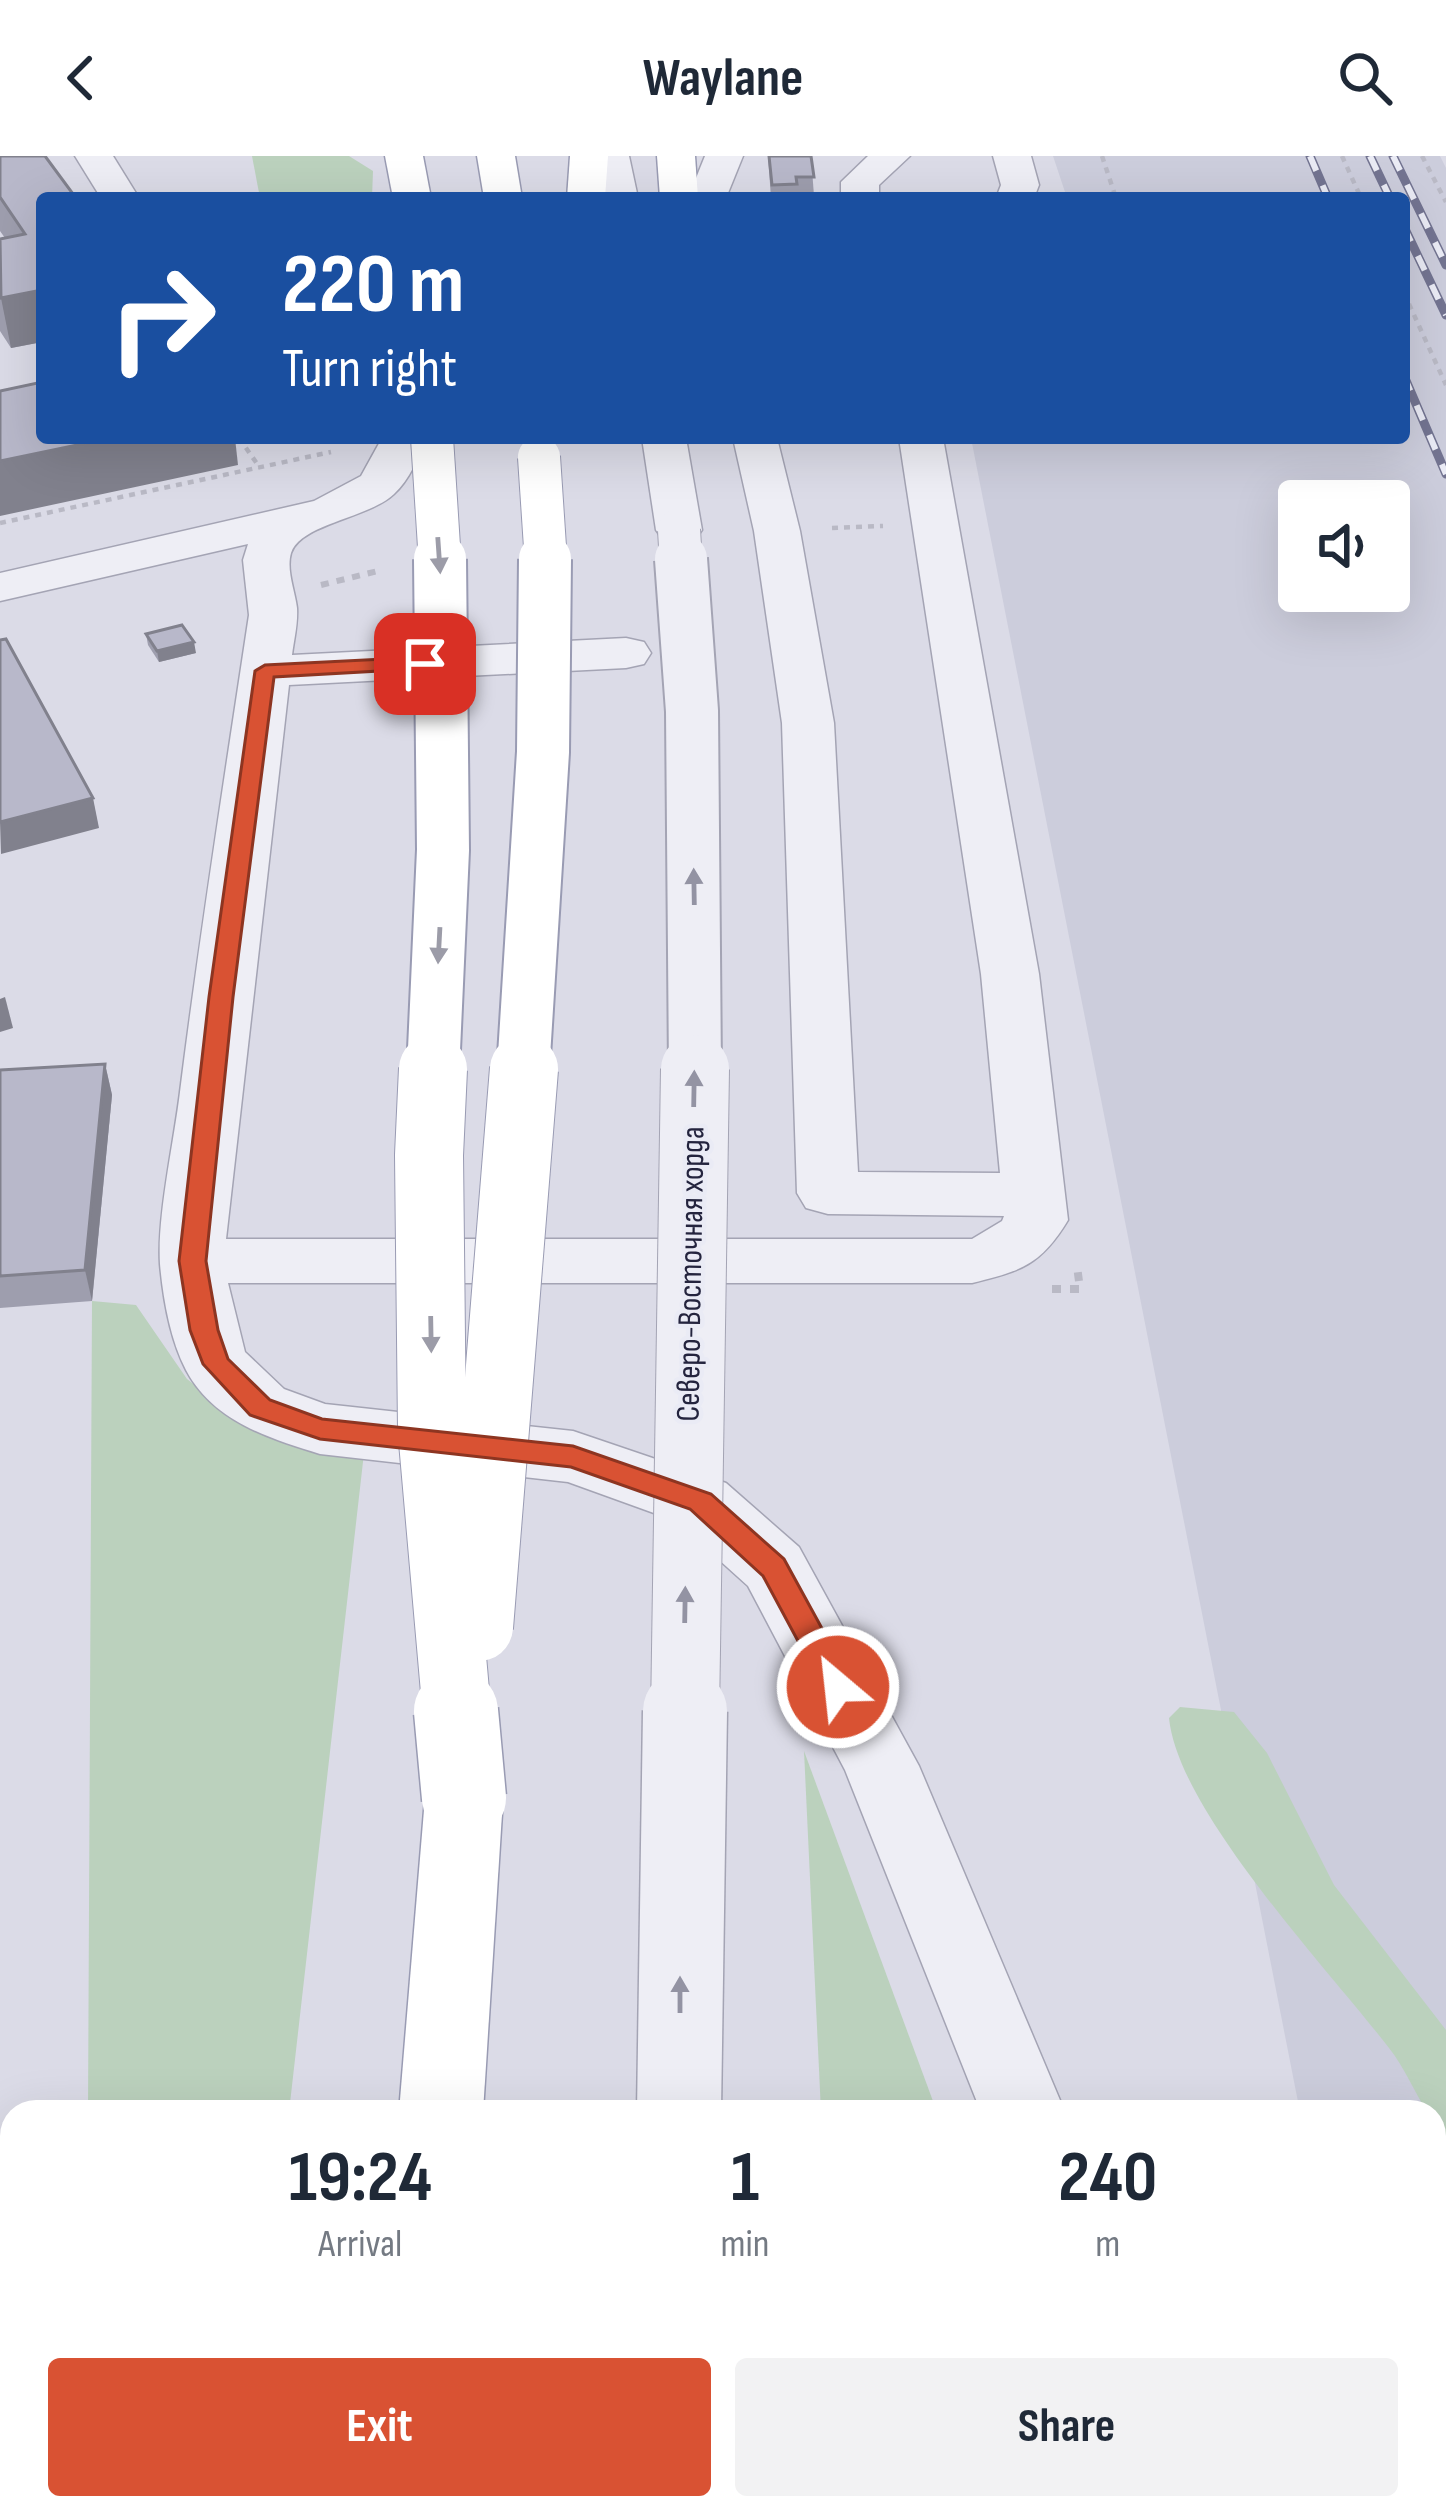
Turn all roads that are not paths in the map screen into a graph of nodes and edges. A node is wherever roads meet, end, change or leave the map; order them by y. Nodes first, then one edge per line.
1 (94, 156) edge
2 (404, 156) edge
3 (496, 156) edge
4 (589, 156) edge
5 (610, 156) edge
6 (676, 156) edge
7 (724, 156) edge
8 (892, 156) edge
9 (1012, 156) edge
10 (116, 192) edge
11 (407, 192) edge
12 (502, 192) edge
13 (586, 192) edge
14 (618, 192) edge
15 (679, 192) edge
16 (709, 192) edge
17 (860, 192) edge
18 (1017, 192) edge
19 (402, 444) edge
20 (432, 444) edge
21 (540, 444) edge
22 (665, 444) edge
23 (686, 444) edge
24 (756, 444) edge
25 (922, 444) edge
26 (299, 519) junction
27 (679, 530) junction
28 (178, 547) junction
29 (264, 566) junction
30 (0, 587) edge
31 (626, 653) dead end
32 (265, 671) junction
33 (1034, 1195) junction
34 (192, 1261) junction
35 (464, 1798) junction
36 (442, 2100) edge
37 (679, 2100) edge
38 (1018, 2100) edge

1 - 10 street
2 - 11 main road
3 - 12 main road
4 - 13 main road
5 - 14 street
6 - 15 main road
7 - 16 street
8 - 17 street
9 - 18 street
19 - 26 street
20 -> 35 main road, bridge
21 - 35 main road, bridge
22 - 27 street, Северо-Восточная хорда
23 - 27 street
24 - 33 street
25 - 33 street
26 - 28 street
26 - 29 street
37 -> 27 street, Северо-Восточная хорда, bridge
28 - 29 street
28 - 30 street
29 - 32 street
31 - 32 street
32 - 34 street
33 - 34 street
34 - 38 street
35 - 36 main road

